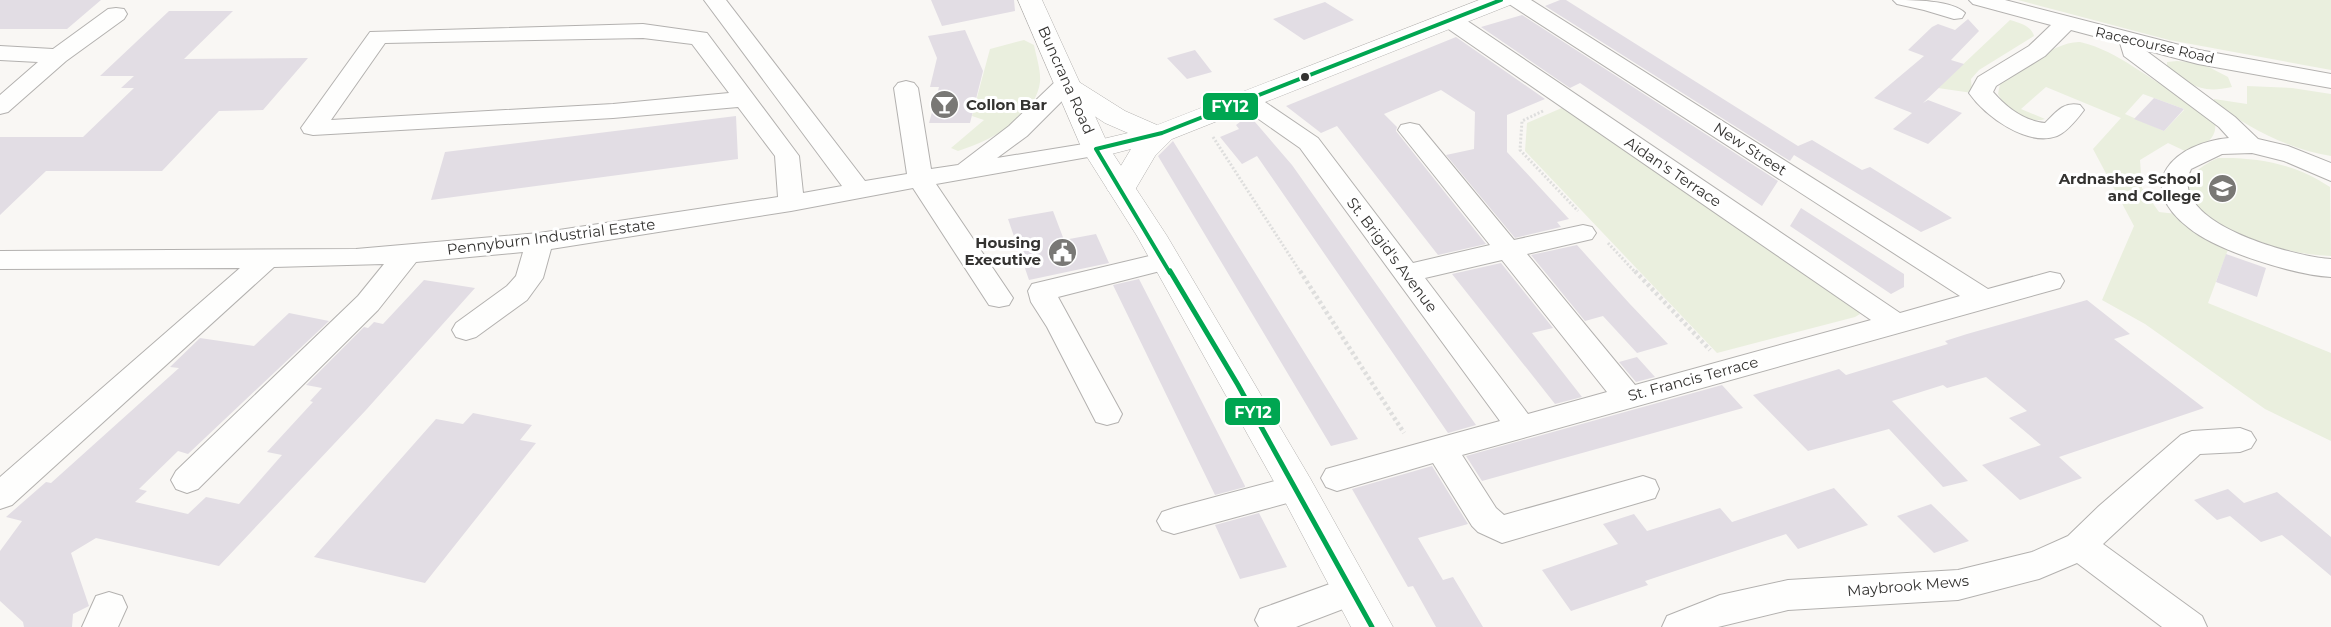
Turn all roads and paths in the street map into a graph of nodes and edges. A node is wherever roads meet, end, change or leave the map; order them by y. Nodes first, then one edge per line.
1 (715, 0) edge
2 (1030, 0) edge
3 (1501, 0) edge
4 (1516, 0) edge
5 (1904, 0) edge
6 (1980, 0) edge
7 (1954, 13) dead end
8 (116, 14) dead end
9 (1452, 21) junction
10 (2065, 24) junction
11 (2131, 41) junction
12 (0, 53) edge
13 (58, 56) junction
14 (2331, 81) edge
15 (1068, 86) junction
16 (906, 88) dead end
17 (745, 99) junction
18 (1248, 100) junction
19 (0, 107) edge
20 (2072, 110) dead end
21 (1195, 120) junction
22 (1410, 130) dead end
23 (1159, 134) junction
24 (2250, 145) junction
25 (1096, 149) junction
26 (2304, 161) junction
27 (2331, 164) edge
28 (962, 171) junction
29 (2331, 173) edge
30 (920, 178) junction
31 (1122, 189) junction
32 (858, 190) junction
33 (791, 203) junction
34 (1583, 233) dead end
35 (539, 242) junction
36 (1509, 250) junction
37 (407, 254) junction
38 (267, 259) junction
39 (0, 260) edge
40 (1166, 261) junction
41 (2331, 268) edge
42 (1407, 273) junction
43 (2050, 281) dead end
44 (999, 298) dead end
45 (1983, 298) junction
46 (1895, 323) junction
47 (466, 330) dead end
48 (1628, 397) junction
49 (1107, 414) dead end
50 (1520, 426) junction
51 (2240, 440) dead end
52 (1430, 453) junction
53 (1337, 478) dead end
54 (187, 480) dead end
55 (4, 488) edge
56 (1297, 488) junction
57 (1643, 489) dead end
58 (1174, 521) dead end
59 (2080, 546) junction
60 (1352, 591) junction
61 (1277, 627) edge
62 (1372, 627) edge
63 (1680, 627) edge
64 (2189, 627) edge

1 - 32 street
2 - 15 main road, Buncrana Road
3 - 9 main road
4 - 45 street, New Street
5 - 7 street
6 - 10 street, Racecourse Road
8 - 13 street
9 - 18 main road
9 - 46 street, Aidan's Terrace
10 - 11 street, Racecourse Road
10 - 20 street
11 - 14 street, Racecourse Road
11 - 24 street
12 - 13 street
13 - 19 street
15 - 23 main road
15 - 25 main road, Buncrana Road
15 - 28 street
16 - 30 street
17 - 17 street
17 - 33 street
18 - 21 main road
18 - 42 street, St. Brigid's Avenue
21 - 23 main road
21 - 52 path
22 - 36 street
23 - 25 main road
23 - 31 main road
24 - 26 street
24 - 41 street
25 - 28 street, Pennyburn Industrial Estate
25 - 31 main road, Buncrana Road
26 - 27 street
26 - 29 street
28 - 30 street, Pennyburn Industrial Estate
30 - 32 street, Pennyburn Industrial Estate
30 - 44 street
31 - 40 main road, Buncrana Road
32 - 33 street, Pennyburn Industrial Estate
33 - 35 street, Pennyburn Industrial Estate
34 - 36 street
35 - 37 street, Pennyburn Industrial Estate
35 - 47 street
36 - 42 street
36 - 48 street
37 - 38 street, Pennyburn Industrial Estate
37 - 54 street
38 - 39 street, Pennyburn Industrial Estate
38 - 55 street
40 - 49 street
40 - 56 main road, Buncrana Road
42 - 50 street, St. Brigid's Avenue
43 - 45 street, St. Francis Terrace
45 - 46 street, St. Francis Terrace
46 - 48 street, St. Francis Terrace
48 - 50 street, St. Francis Terrace
50 - 52 street, St. Francis Terrace
51 - 59 street, Maybrook Mews
52 - 53 street, St. Francis Terrace
52 - 57 street
56 - 58 street
56 - 60 main road, Buncrana Road
59 - 63 street, Maybrook Mews
59 - 64 street
60 - 61 street
60 - 62 main road, Buncrana Road

